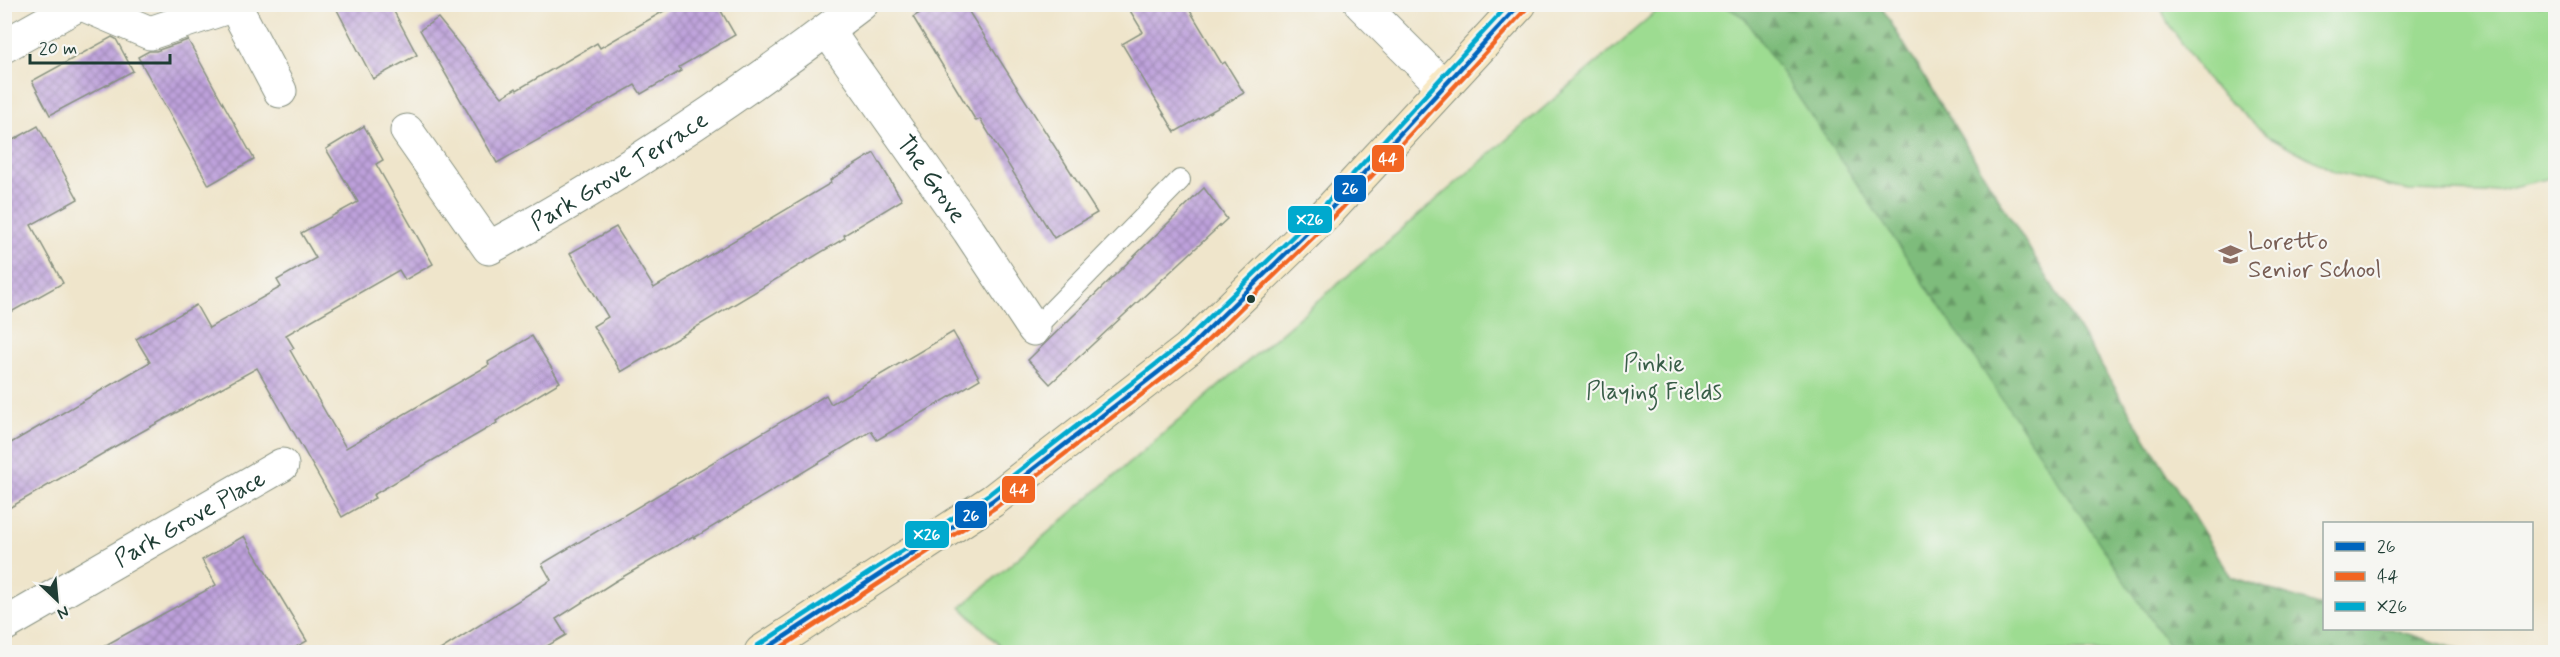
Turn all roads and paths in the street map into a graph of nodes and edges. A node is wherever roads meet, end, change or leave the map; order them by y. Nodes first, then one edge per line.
1 (81, 4) edge
2 (861, 4) edge
3 (1361, 4) edge
4 (1520, 4) edge
5 (234, 5) edge
6 (827, 30) junction
7 (4, 46) edge
8 (1443, 86) junction
9 (280, 91) dead end
10 (407, 131) dead end
11 (1180, 180) dead end
12 (1034, 329) joint
13 (282, 465) dead end
14 (4, 625) edge
15 (761, 652) edge

1 - 5 street
1 - 7 street
2 - 6 street, Park Grove Terrace
3 - 8 street
4 - 8 main road
5 - 9 street
6 - 10 street, Park Grove Terrace
6 - 12 street, The Grove
8 - 15 main road
11 - 12 lane
13 - 14 street, Park Grove Place

